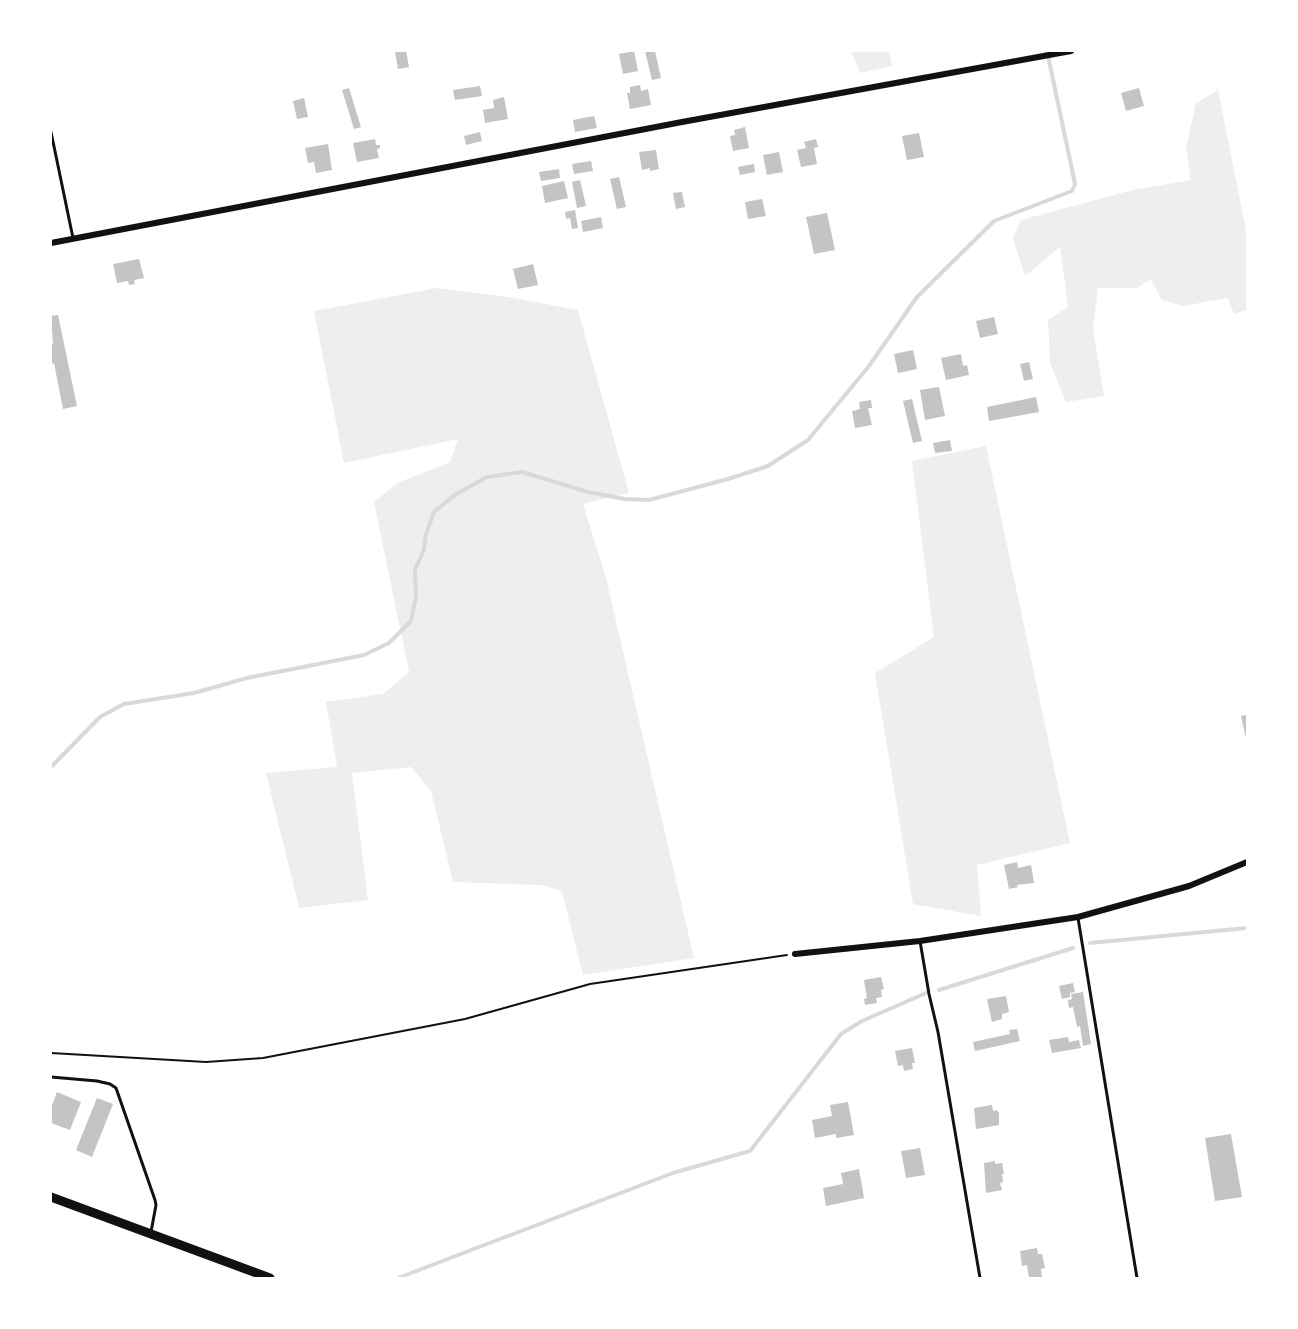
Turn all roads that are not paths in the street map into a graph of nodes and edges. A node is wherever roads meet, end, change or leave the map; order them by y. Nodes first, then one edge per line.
1 (1071, 51) edge
2 (51, 132) edge
3 (73, 239) junction
4 (51, 243) edge
5 (1247, 862) edge
6 (1078, 917) junction
7 (920, 941) junction
8 (795, 954) road end
9 (51, 1077) edge
10 (51, 1197) edge
11 (150, 1234) junction
12 (270, 1278) edge
13 (980, 1278) edge
14 (1137, 1278) edge

1 - 3 street
2 - 3 lane
3 - 4 street
5 - 6 street
6 - 7 street
6 - 14 lane
7 - 8 street
7 - 13 lane
9 - 11 lane
10 - 11 main road
11 - 12 main road

